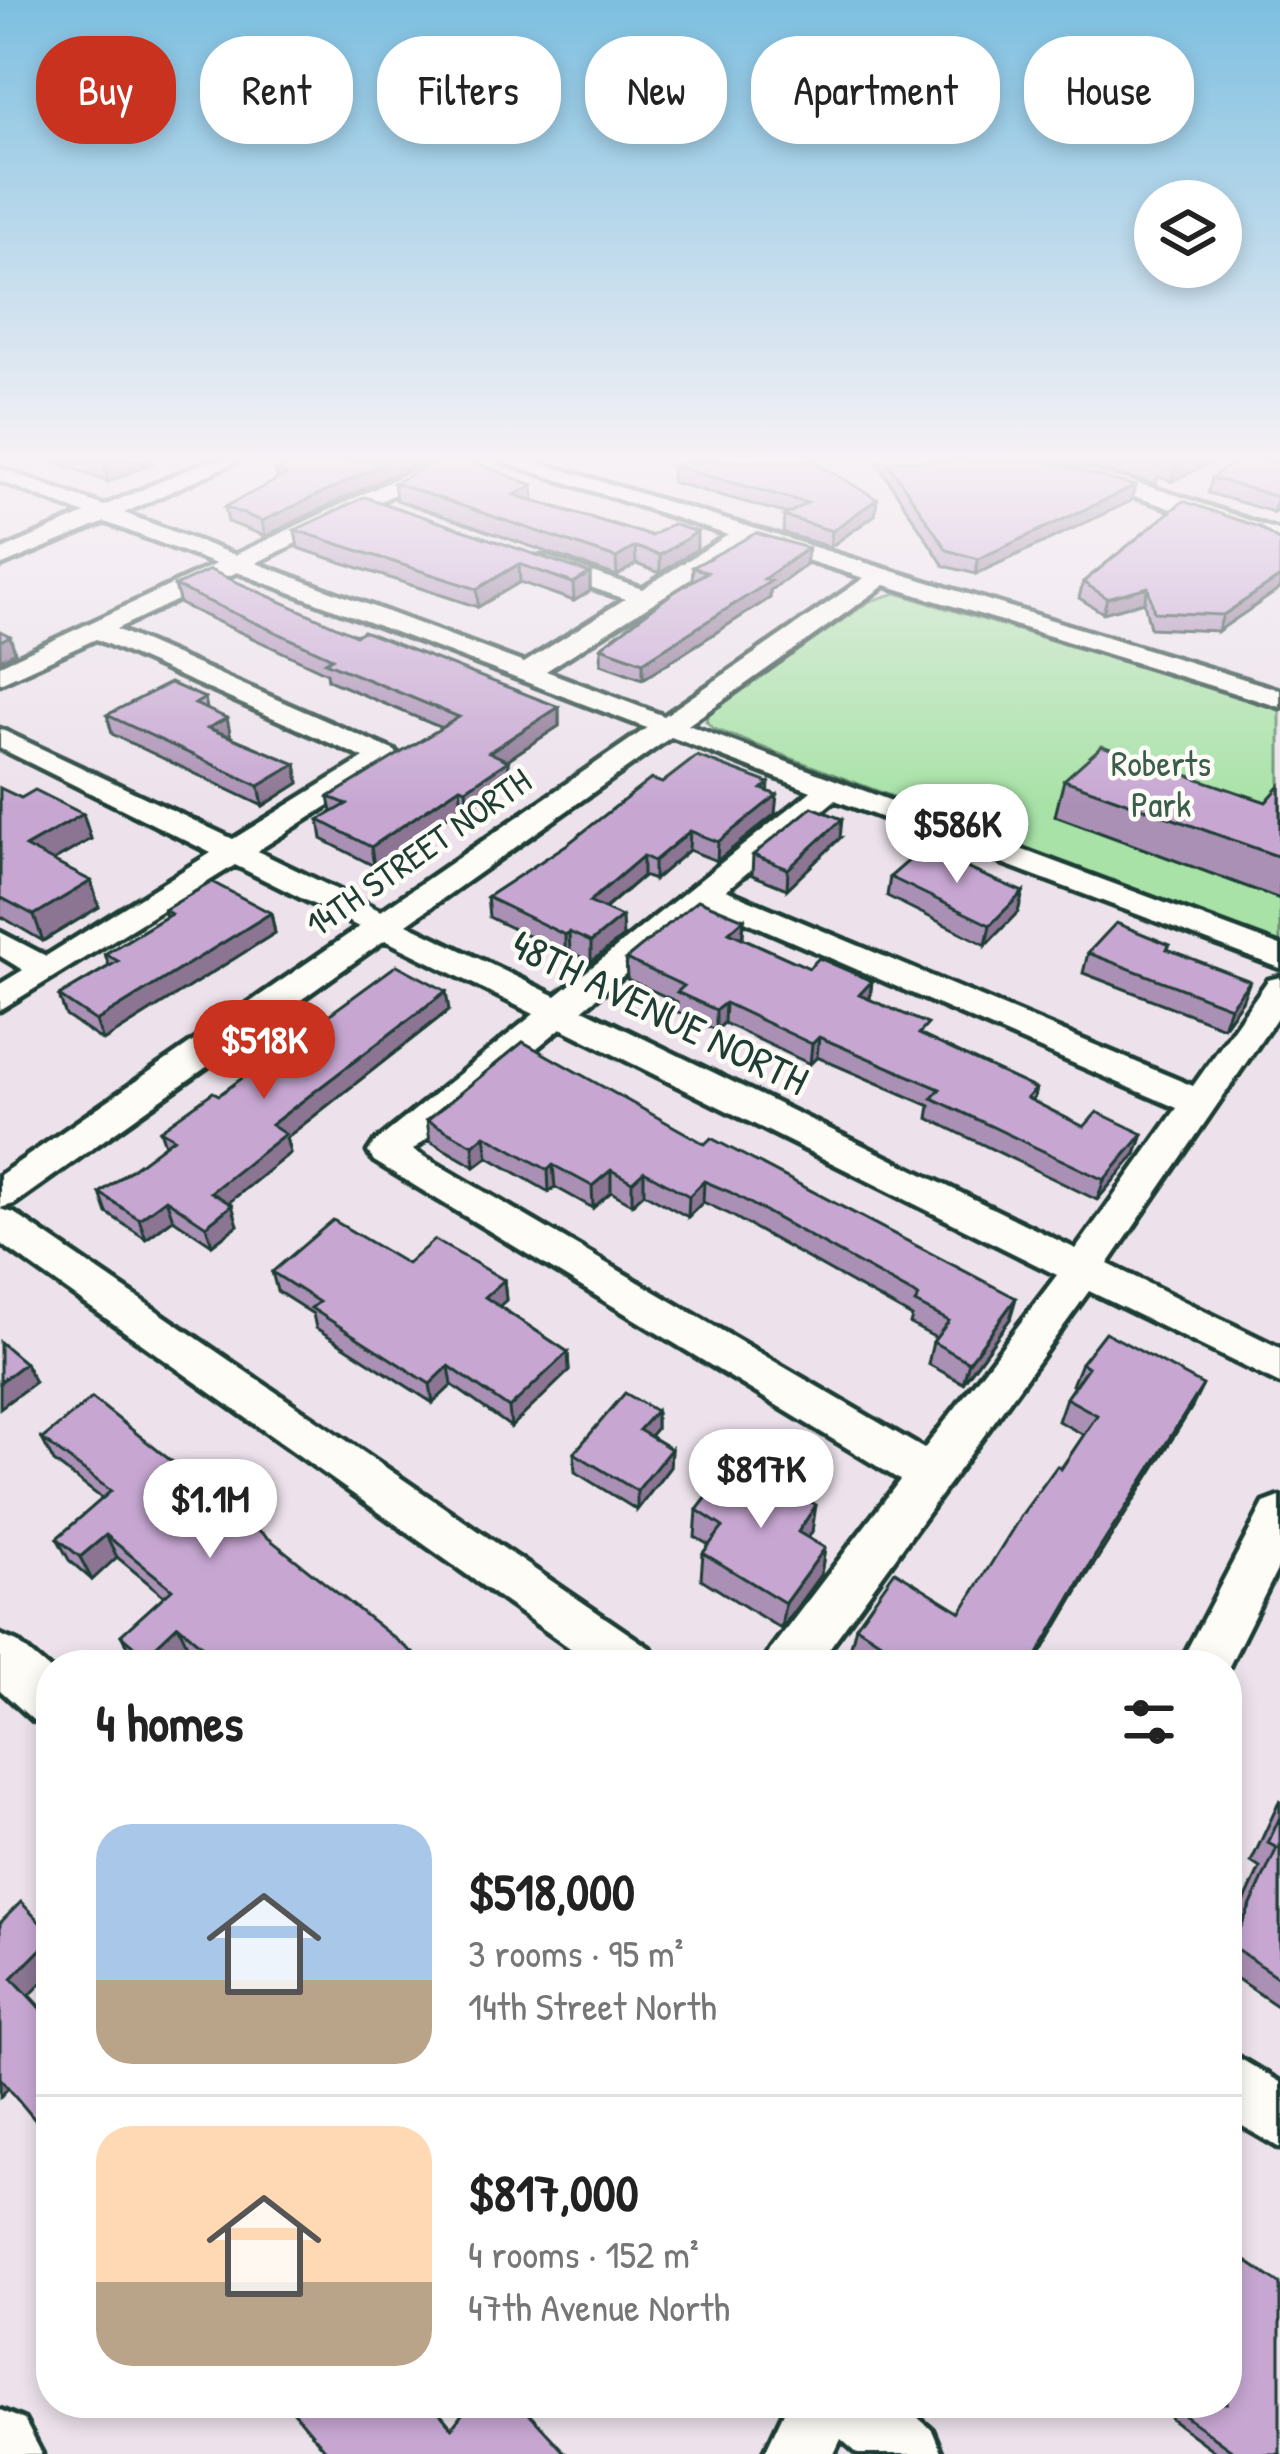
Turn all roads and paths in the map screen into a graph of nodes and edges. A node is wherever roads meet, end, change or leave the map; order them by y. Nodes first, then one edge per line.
1 (204, 576) edge
2 (268, 576) edge
3 (580, 576) edge
4 (680, 576) edge
5 (877, 576) edge
6 (882, 577) junction
7 (645, 598) junction
8 (94, 629) junction
9 (527, 672) junction
10 (0, 675) edge
11 (1280, 699) edge
12 (668, 724) junction
13 (0, 737) edge
14 (833, 787) junction
15 (233, 852) junction
16 (703, 892) junction
17 (381, 926) junction
18 (0, 942) edge
19 (1280, 958) edge
20 (46, 970) junction
21 (1280, 988) edge
22 (0, 999) edge
23 (556, 1011) junction
24 (1200, 1103) junction
25 (0, 1194) edge
26 (0, 1223) edge
27 (1083, 1270) junction
28 (1280, 1367) edge
29 (930, 1475) junction
30 (1280, 1516) edge
31 (612, 1650) edge
32 (799, 1650) edge
33 (1212, 1650) edge
34 (0, 1658) edge
35 (36, 1690) edge
36 (1242, 2091) edge
37 (1280, 2118) edge
38 (816, 2418) edge
39 (868, 2418) edge
40 (0, 2444) edge
41 (8, 2454) edge
42 (798, 2454) edge
43 (908, 2454) edge

1 - 8 street
2 - 9 street
3 - 7 street
4 - 7 street
5 - 6 street
6 - 11 street
6 - 12 street, 14TH STREET NORTH
7 - 9 street
8 - 10 street
8 - 15 street
9 - 12 street
12 - 14 street
12 - 17 street, 14TH STREET NORTH
13 - 15 street, 48TH AVENUE NORTH
14 - 16 street
14 - 19 street
15 - 17 street, 48TH AVENUE NORTH
15 - 20 street
16 - 23 street
16 - 24 street
17 - 23 street, 48TH AVENUE NORTH
17 - 25 street, 14TH STREET NORTH
18 - 20 street
20 - 22 street
21 - 24 street
23 - 27 street, 48TH AVENUE NORTH
23 - 29 street
24 - 27 street
26 - 31 street
27 - 28 street, 48TH AVENUE NORTH
27 - 29 street
29 - 32 street
30 - 33 street
34 - 35 street
36 - 37 street
38 - 42 street
39 - 43 street
40 - 41 street

